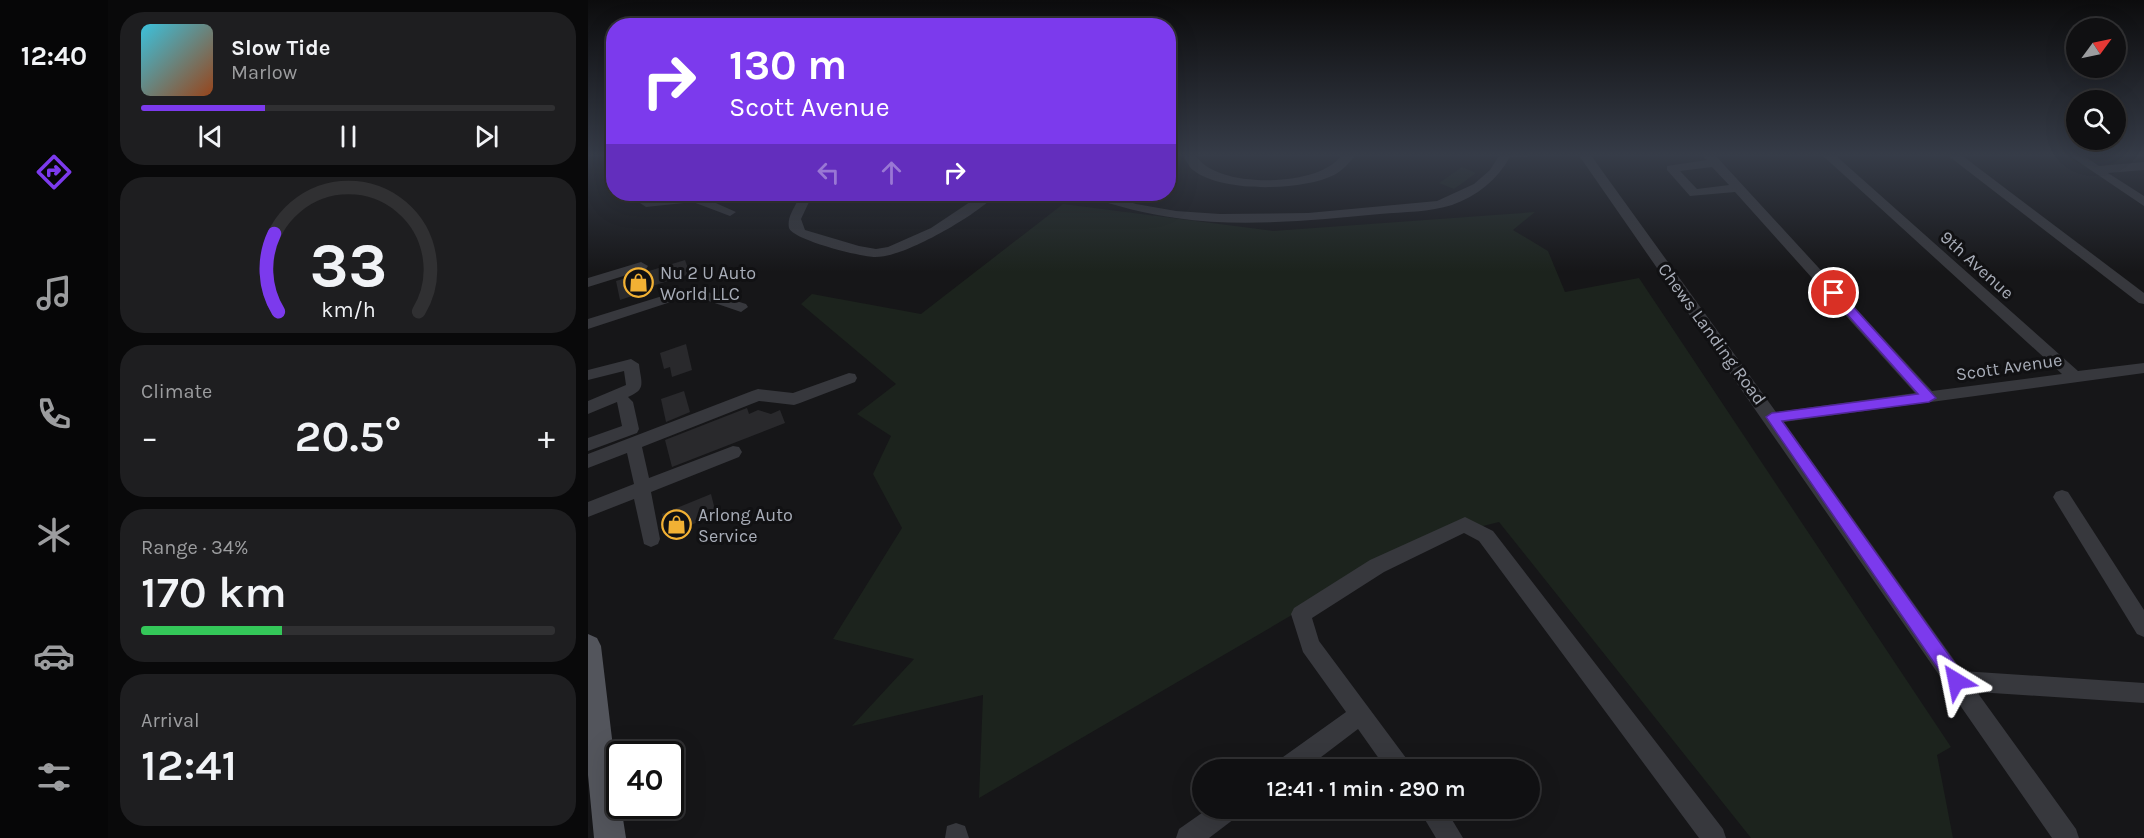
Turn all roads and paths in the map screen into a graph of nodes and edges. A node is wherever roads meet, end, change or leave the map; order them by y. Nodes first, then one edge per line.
1 (1468, 193) edge
2 (1612, 193) edge
3 (1743, 193) edge
4 (1870, 193) edge
5 (2003, 193) edge
6 (665, 201) edge
7 (702, 201) edge
8 (803, 201) edge
9 (979, 201) edge
10 (1112, 201) edge
11 (646, 203) dead end
12 (730, 212) dead end
13 (641, 266) dead end
14 (588, 283) edge
15 (2144, 300) edge
16 (741, 308) dead end
17 (588, 324) edge
18 (2144, 368) edge
19 (588, 375) edge
20 (849, 378) dead end
21 (2076, 378) junction
22 (1929, 398) junction
23 (625, 402) dead end
24 (588, 408) edge
25 (1772, 417) junction
26 (633, 443) junction
27 (588, 446) edge
28 (733, 452) dead end
29 (588, 461) edge
30 (641, 484) junction
31 (2062, 497) dead end
32 (588, 510) edge
33 (651, 540) dead end
34 (2144, 628) edge
35 (588, 646) edge
36 (590, 680) edge
37 (1956, 681) junction
38 (2144, 693) edge
39 (1361, 714) junction
40 (1299, 759) edge
41 (1393, 759) edge
42 (1215, 819) edge
43 (1438, 819) edge
44 (610, 838) edge
45 (1188, 838) edge
46 (1452, 838) edge
47 (1714, 838) edge
48 (2067, 838) edge

1 - 10 street
2 - 25 street, Chews Landing Road
3 - 22 street
4 - 21 street, 9th Avenue
5 - 15 street
6 - 11 street
7 - 12 street
8 - 9 street
13 - 14 street
16 - 17 street
18 - 21 street, Scott Avenue
19 - 24 street
20 - 26 street
21 - 22 street, Scott Avenue
22 - 25 street, Scott Avenue
23 - 27 street
25 - 37 street, Chews Landing Road
26 - 29 street
26 - 30 street
28 - 30 street
30 - 32 street
30 - 33 street
31 - 34 street
35 - 36 main road
36 - 44 main road
37 - 38 street
37 - 48 street, Chews Landing Road
39 - 40 street
39 - 41 street
39 - 47 street
42 - 45 street
43 - 46 street

